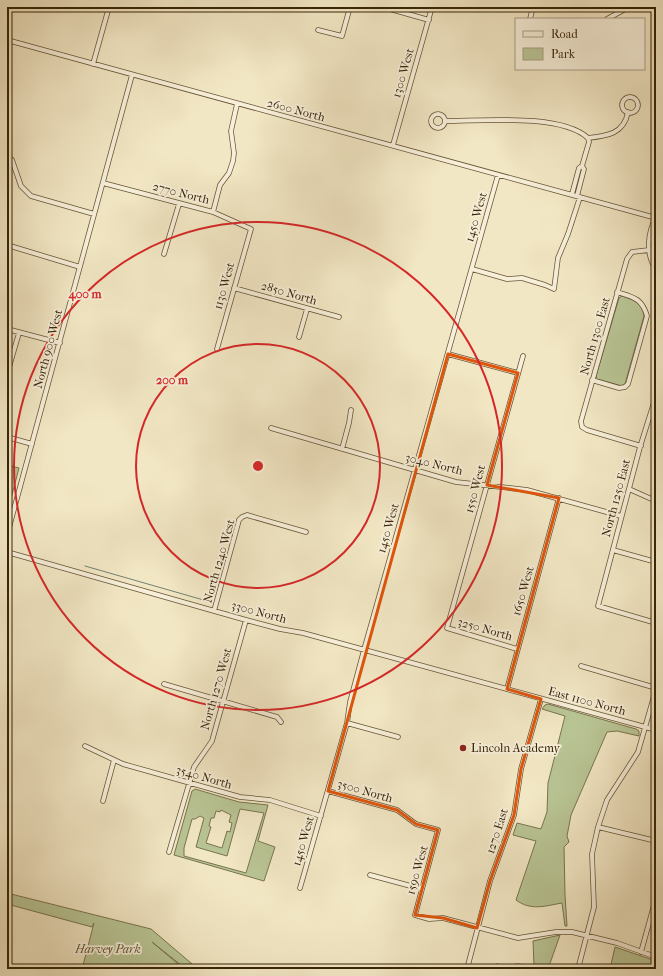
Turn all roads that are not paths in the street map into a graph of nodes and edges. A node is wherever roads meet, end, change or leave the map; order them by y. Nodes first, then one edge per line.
1 (109, 7) edge
2 (350, 7) edge
3 (383, 7) edge
4 (432, 7) edge
5 (533, 7) edge
6 (629, 7) edge
7 (530, 18) edge
8 (609, 18) edge
9 (428, 20) junction
10 (318, 30) dead end
11 (7, 40) edge
12 (93, 64) junction
13 (132, 76) junction
14 (237, 104) junction
15 (628, 112) dead end
16 (445, 121) dead end
17 (588, 138) junction
18 (393, 145) junction
19 (7, 156) edge
20 (582, 166) junction
21 (498, 175) junction
22 (103, 183) junction
23 (572, 194) junction
24 (578, 196) junction
25 (179, 204) junction
26 (213, 212) junction
27 (94, 214) junction
28 (656, 218) edge
29 (251, 229) joint
30 (7, 245) edge
31 (649, 250) junction
32 (164, 254) dead end
33 (80, 267) junction
34 (472, 269) junction
35 (656, 269) edge
36 (234, 288) junction
37 (617, 292) junction
38 (307, 309) junction
39 (339, 317) dead end
40 (7, 329) edge
41 (19, 332) junction
42 (299, 337) dead end
43 (60, 343) junction
44 (217, 349) dead end
45 (448, 354) junction
46 (523, 356) dead end
47 (518, 373) junction
48 (7, 374) edge
49 (592, 380) junction
50 (656, 396) edge
51 (350, 410) dead end
52 (270, 428) dead end
53 (7, 437) edge
54 (32, 444) junction
55 (641, 446) junction
56 (342, 449) junction
57 (414, 470) junction
58 (487, 485) junction
59 (629, 489) junction
60 (559, 498) junction
61 (656, 501) edge
62 (622, 516) junction
63 (306, 532) dead end
64 (7, 535) edge
65 (613, 550) junction
66 (7, 552) edge
67 (656, 562) edge
68 (214, 611) junction
69 (246, 620) junction
70 (656, 623) edge
71 (448, 628) joint
72 (517, 649) junction
73 (364, 650) junction
74 (581, 666) dead end
75 (164, 684) dead end
76 (507, 689) junction
77 (656, 689) edge
78 (541, 699) junction
79 (224, 702) junction
80 (281, 722) dead end
81 (348, 723) junction
82 (645, 727) junction
83 (656, 730) edge
84 (398, 737) dead end
85 (84, 746) dead end
86 (114, 760) junction
87 (189, 783) junction
88 (328, 791) junction
89 (102, 801) dead end
90 (321, 816) junction
91 (598, 827) junction
92 (438, 830) joint
93 (656, 841) edge
94 (169, 852) dead end
95 (370, 875) dead end
96 (300, 888) dead end
97 (422, 889) junction
98 (656, 898) edge
99 (477, 928) junction
100 (587, 936) junction
101 (641, 952) junction
102 (656, 957) edge
103 (467, 969) edge
104 (578, 969) edge

1 - 12 street
2 - 10 street
3 - 9 street
4 - 9 street, 1300 West
5 - 7 street
6 - 8 street
9 - 18 street, 1300 West
11 - 12 street, 2600 North
12 - 13 street, 2600 North
13 - 14 street, 2600 North
13 - 22 street, North 900 West
14 - 18 street, 2600 North
14 - 26 street
15 - 17 street
16 - 17 street
17 - 20 street
18 - 21 street, 2600 North
19 - 27 street
20 - 23 street
20 - 24 street
21 - 23 street, 2600 North
21 - 34 street, 1450 West
22 - 25 street, 2770 North
22 - 27 street, North 900 West
23 - 24 street, 2600 North
24 - 28 street, 2600 North
24 - 34 street
25 - 26 street, 2770 North
25 - 32 street
26 - 29 street, 2770 North
27 - 33 street, North 900 West
28 - 31 street
29 - 36 street, 1130 West
30 - 33 street
31 - 35 street
31 - 37 street, North 1300 East
33 - 43 street, North 900 West
34 - 45 street, 1450 West
36 - 38 street, 2850 North
36 - 44 street, 1130 West
37 - 49 street, North 1300 East
37 - 49 street
38 - 39 street, 2850 North
38 - 42 street
40 - 41 street
41 - 43 street
41 - 48 street
43 - 54 street, North 900 West
45 - 47 street
45 - 57 street, 1450 West
46 - 47 street, 1550 West
47 - 58 street, 1550 West
49 - 55 street, North 1300 East
50 - 55 street, North 1250 East
51 - 56 street
52 - 56 street, 3040 North
53 - 54 street
54 - 64 street, North 900 West
55 - 59 street, North 1250 East
56 - 57 street, 3040 North
57 - 58 street, 3040 North
57 - 73 street, 1450 West
58 - 60 street, 3040 North
58 - 71 street, 1550 West
59 - 61 street
59 - 62 street, North 1250 East
60 - 62 street, 3040 North
60 - 72 street, 1650 West
62 - 65 street, North 1250 East
63 - 68 street, North 1240 West
65 - 67 street
65 - 70 street, North 1250 East
66 - 68 street, 3300 North
68 - 69 street, 3300 North
69 - 73 street, 3300 North
69 - 79 street, North 1270 West
71 - 72 street, 3250 North
72 - 76 street, 1650 West
73 - 76 street, 3300 North
73 - 81 street, 1450 West
74 - 77 street
75 - 79 street
76 - 78 street, East 1100 North
77 - 82 street
78 - 82 street, East 1100 North
78 - 99 street, 1270 East
79 - 80 street
79 - 87 street, North 1270 West
81 - 84 street
81 - 88 street, 1450 West
82 - 83 street, East 1100 North
82 - 91 street
85 - 86 street, 3540 North
86 - 87 street, 3540 North
86 - 89 street
87 - 90 street, 3540 North
87 - 94 street, North 1270 West
88 - 90 street, 1450 West
88 - 92 street, 3500 North
90 - 96 street, 1450 West
91 - 93 street
91 - 100 street
92 - 97 street, 1590 West
95 - 97 street
97 - 99 street, 1590 West
98 - 101 street
99 - 100 street
99 - 103 street, 1270 East
100 - 101 street
100 - 104 street
101 - 102 street

